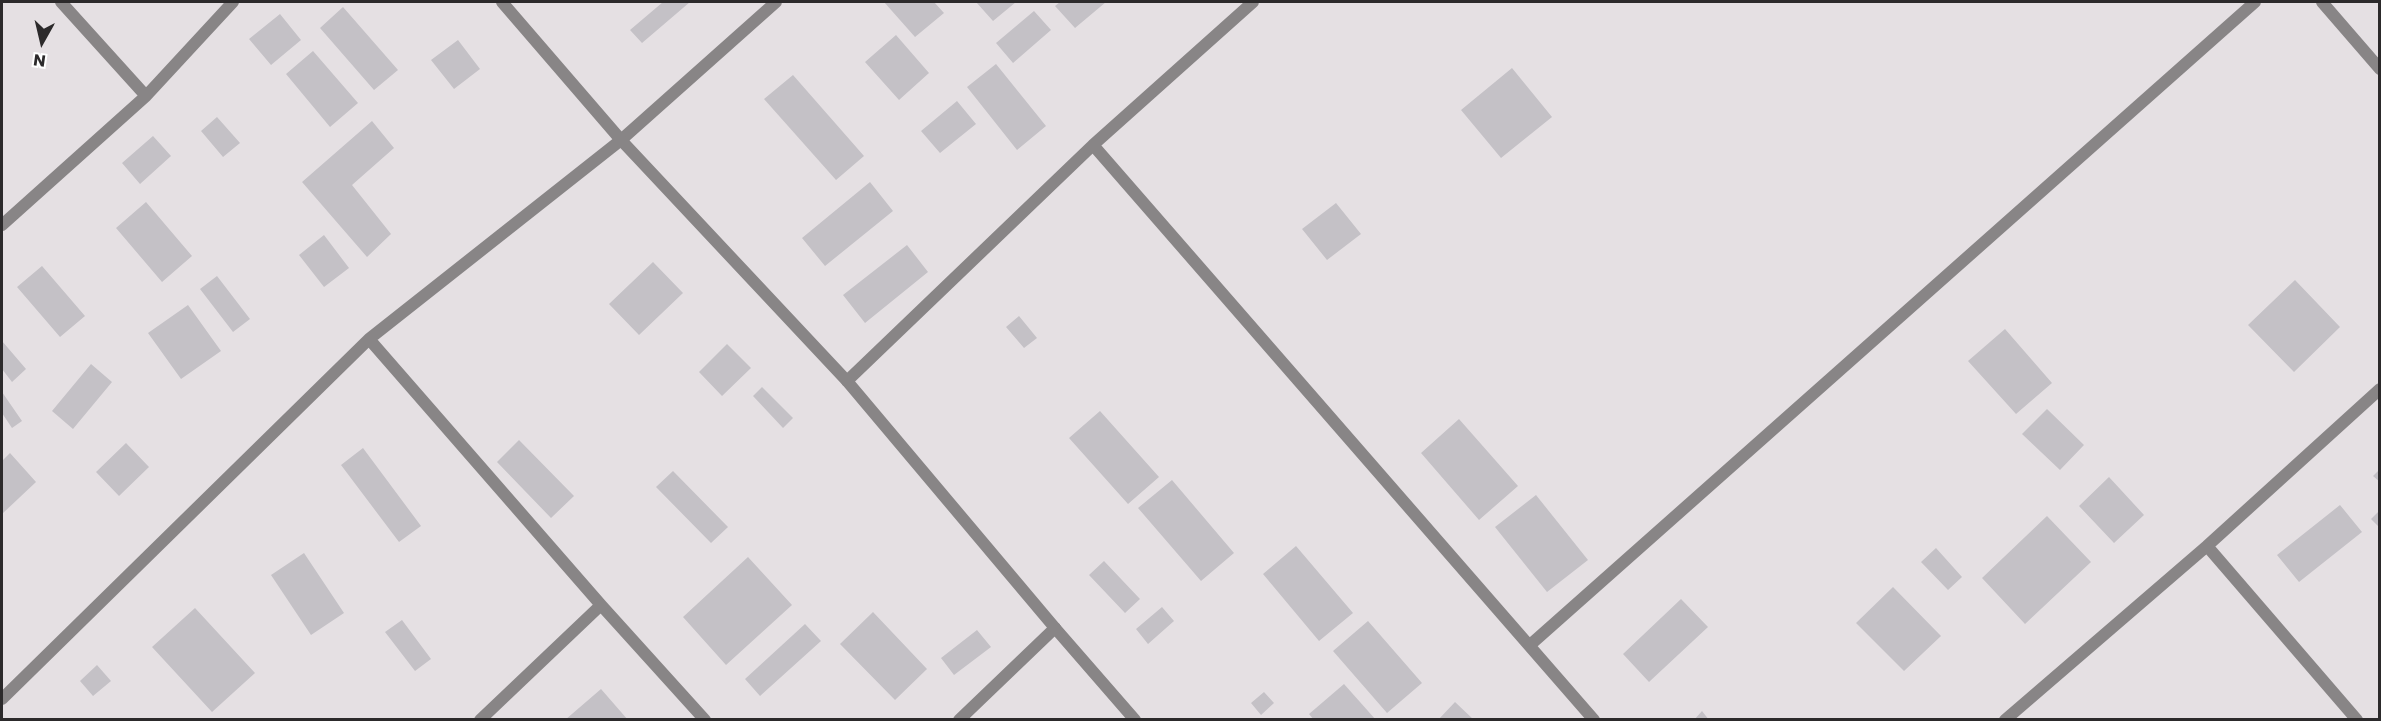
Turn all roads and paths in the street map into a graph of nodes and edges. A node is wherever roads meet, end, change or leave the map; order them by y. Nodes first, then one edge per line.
1 (61, 2) edge
2 (233, 2) edge
3 (502, 2) edge
4 (776, 2) edge
5 (1253, 2) edge
6 (2255, 2) edge
7 (2322, 2) edge
8 (2379, 69) edge
9 (146, 96) junction
10 (621, 140) junction
11 (1093, 145) junction
12 (2, 225) edge
13 (369, 339) junction
14 (848, 381) junction
15 (2379, 389) edge
16 (2206, 546) junction
17 (601, 605) junction
18 (1055, 628) junction
19 (1530, 645) junction
20 (2, 699) edge
21 (480, 720) edge
22 (705, 720) edge
23 (959, 720) edge
24 (1135, 720) edge
25 (1594, 720) edge
26 (2005, 720) edge
27 (2357, 720) edge

1 - 9 street
2 - 9 street
3 - 10 street
4 - 10 street
5 - 11 street
6 - 19 street
7 - 8 street
9 - 12 street
10 - 13 street
10 - 14 street
11 - 14 street
11 - 19 street
13 - 17 street
13 - 20 street
14 - 18 street
15 - 16 street
16 - 26 street
16 - 27 street
17 - 21 street
17 - 22 street
18 - 23 street
18 - 24 street
19 - 25 street

